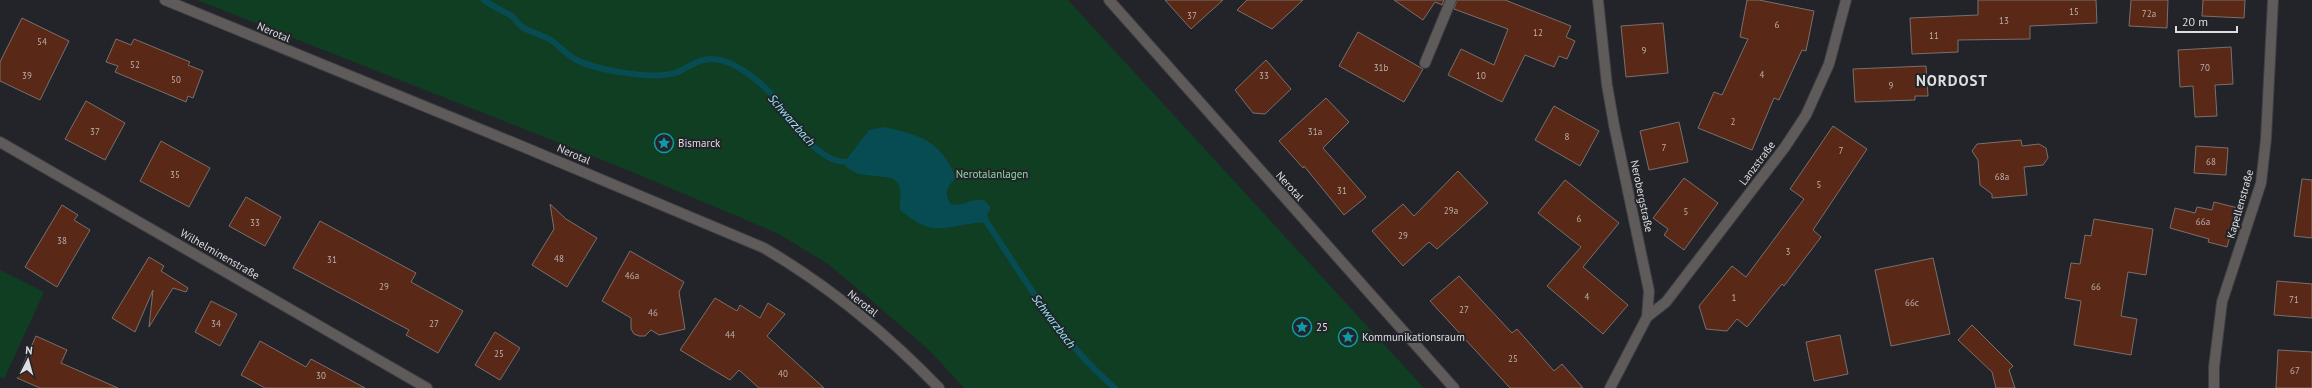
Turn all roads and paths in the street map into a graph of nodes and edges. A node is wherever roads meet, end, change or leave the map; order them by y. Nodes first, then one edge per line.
1 (165, 0) edge
2 (1109, 0) edge
3 (1451, 0) edge
4 (1598, 0) edge
5 (1846, 0) edge
6 (2273, 0) edge
7 (1426, 63) dead end
8 (0, 142) edge
9 (1647, 317) junction
10 (427, 388) edge
11 (939, 388) edge
12 (1454, 388) edge
13 (1610, 388) edge
14 (2214, 388) edge

1 - 11 street, Nerotal
2 - 12 street, Nerotal
3 - 7 street
4 - 9 street, Nerobergstraße
5 - 9 street, Lanzstraße
6 - 14 street, Kapellenstraße
8 - 10 street, Wilhelminenstraße
9 - 13 street, Nerobergstraße

